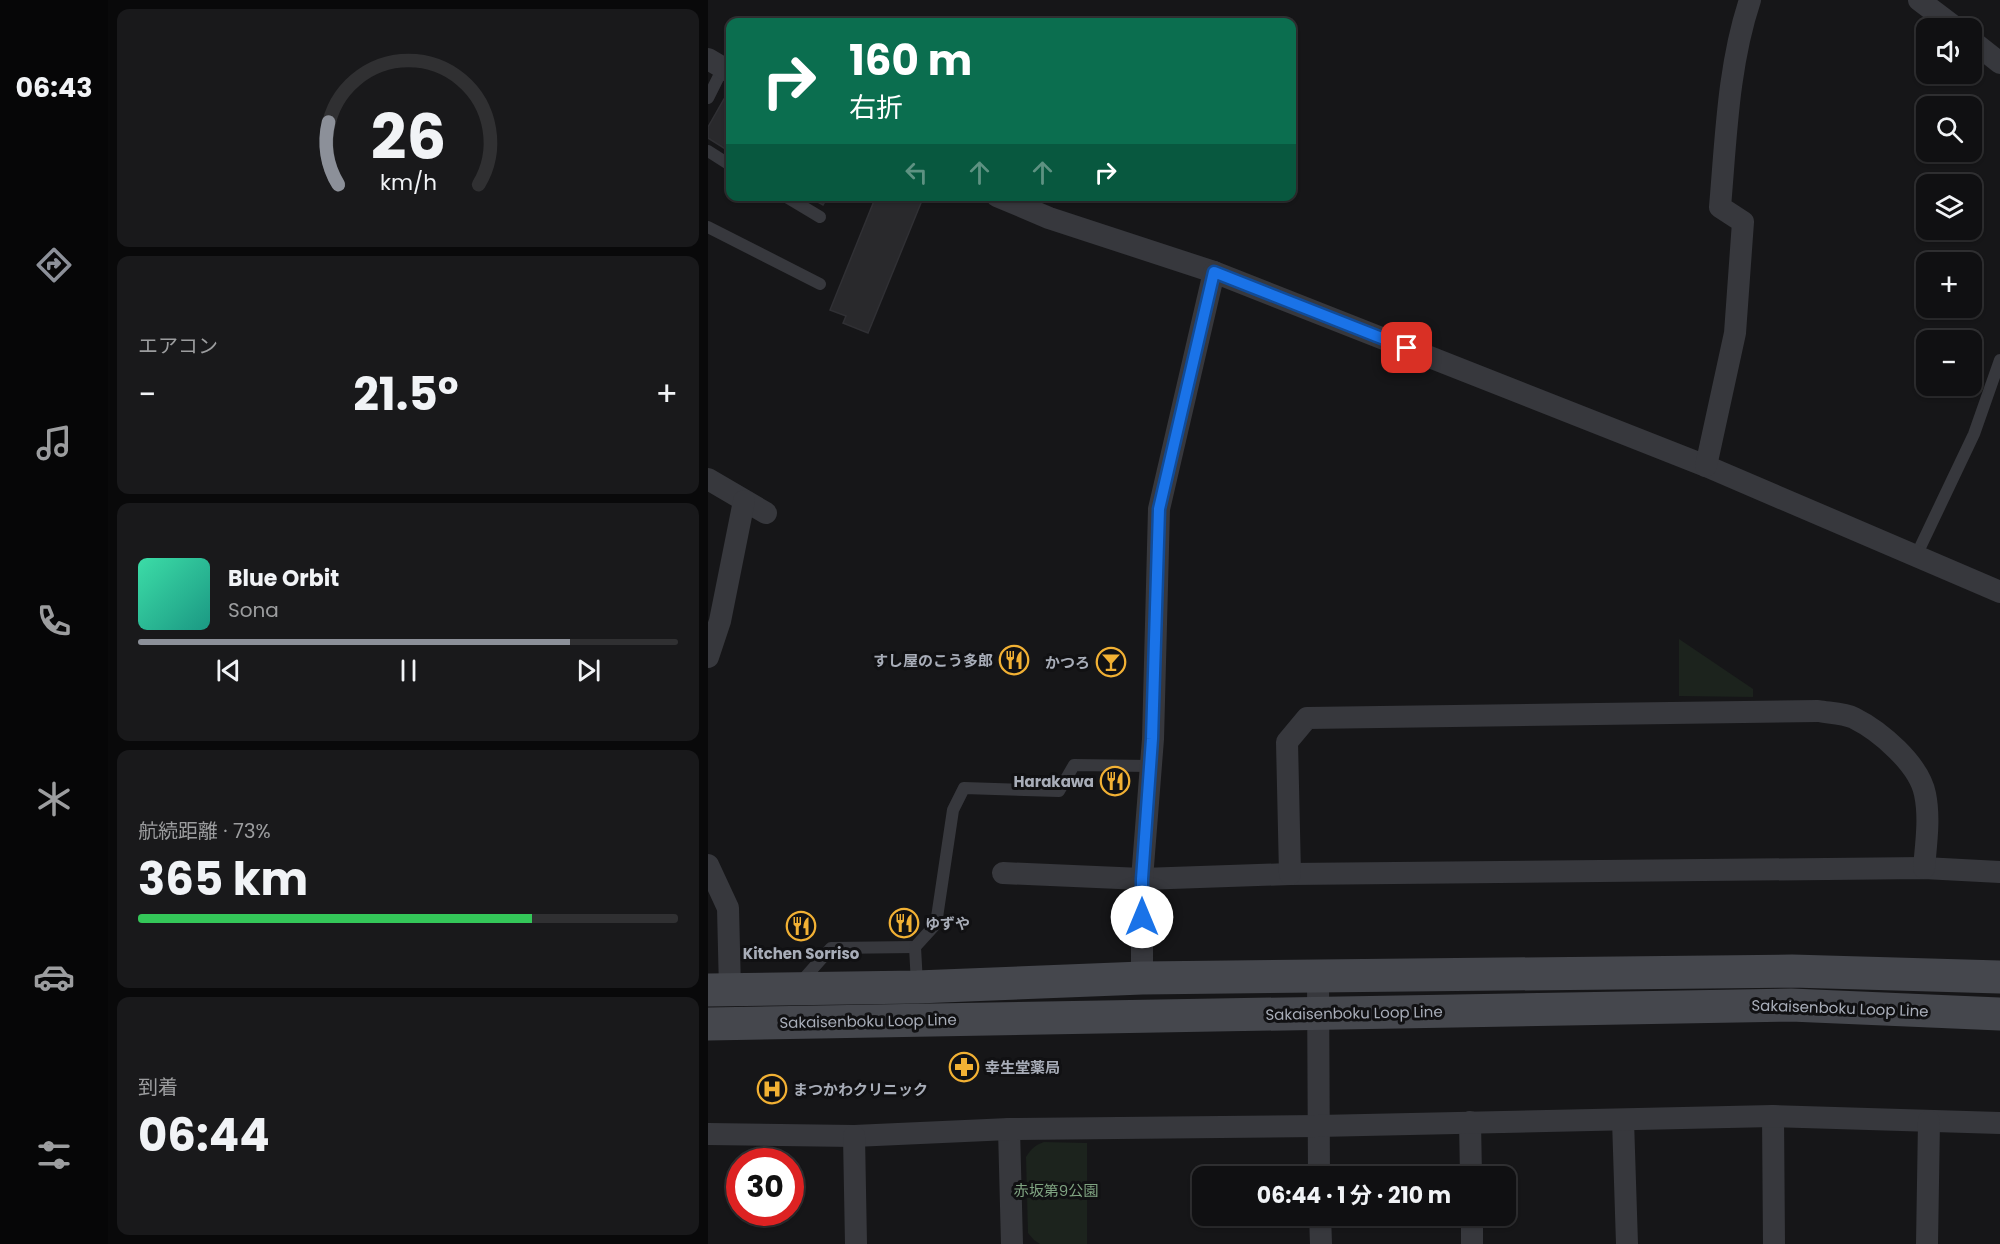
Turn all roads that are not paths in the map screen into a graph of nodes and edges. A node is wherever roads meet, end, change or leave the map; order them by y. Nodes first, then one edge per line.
1 (1750, 0) edge
2 (1919, 0) edge
3 (1943, 18) edge
4 (1982, 49) edge
5 (2000, 63) edge
6 (720, 66) edge
7 (708, 98) edge
8 (708, 152) edge
9 (726, 163) edge
10 (793, 201) edge
11 (1009, 201) edge
12 (820, 217) dead end
13 (708, 227) edge
14 (1214, 272) junction
15 (820, 284) dead end
16 (2000, 360) edge
17 (1706, 466) junction
18 (708, 479) edge
19 (744, 501) junction
20 (766, 513) dead end
21 (1916, 556) junction
22 (2000, 592) edge
23 (708, 657) edge
24 (1150, 766) junction
25 (708, 865) edge
26 (1924, 868) junction
27 (2000, 872) edge
28 (1003, 873) dead end
29 (1290, 874) junction
30 (1142, 879) junction
31 (915, 947) junction
32 (1318, 977) junction
33 (2000, 977) edge
34 (1142, 978) junction
35 (917, 987) junction
36 (795, 989) junction
37 (719, 990) edge
38 (1318, 1014) junction
39 (2000, 1014) edge
40 (708, 1024) edge
41 (1773, 1116) junction
42 (1623, 1120) junction
43 (1929, 1121) junction
44 (1470, 1122) junction
45 (2000, 1123) edge
46 (1318, 1126) junction
47 (1009, 1129) junction
48 (708, 1134) edge
49 (854, 1136) junction
50 (1319, 1166) edge
51 (1471, 1166) edge
52 (1320, 1226) edge
53 (1472, 1226) edge
54 (856, 1244) edge
55 (1012, 1244) edge
56 (1321, 1244) edge
57 (1472, 1244) edge
58 (1627, 1244) edge
59 (1774, 1244) edge
60 (1927, 1244) edge

1 - 17 street
2 - 3 street
4 - 5 street
6 - 7 lane
8 - 9 lane
10 - 12 lane
11 - 14 street
13 - 15 lane
14 - 17 street
14 - 24 street
16 - 21 lane
17 - 21 street
18 - 19 street
19 - 20 street
19 - 23 street
21 - 22 street
24 - 30 street
24 - 31 lane
25 - 37 street
26 - 27 street
26 - 29 street
26 - 29 street
28 - 30 street
29 - 30 street
30 - 34 street
31 - 35 lane
31 - 36 lane
32 - 33 main road
32 - 34 main road
32 - 38 street
34 - 35 main road
35 - 36 main road
36 - 37 main road
38 - 39 main road, Sakaisenboku Loop Line
38 - 40 main road, Sakaisenboku Loop Line
38 - 46 street
41 - 42 street
41 - 43 street
41 - 59 street
42 - 44 street
42 - 58 street
43 - 45 street
43 - 60 street
44 - 46 street
44 - 51 street
46 - 47 street
46 - 50 street
47 - 49 street
47 - 55 street
48 - 49 street
49 - 54 street
52 - 56 street
53 - 57 street

